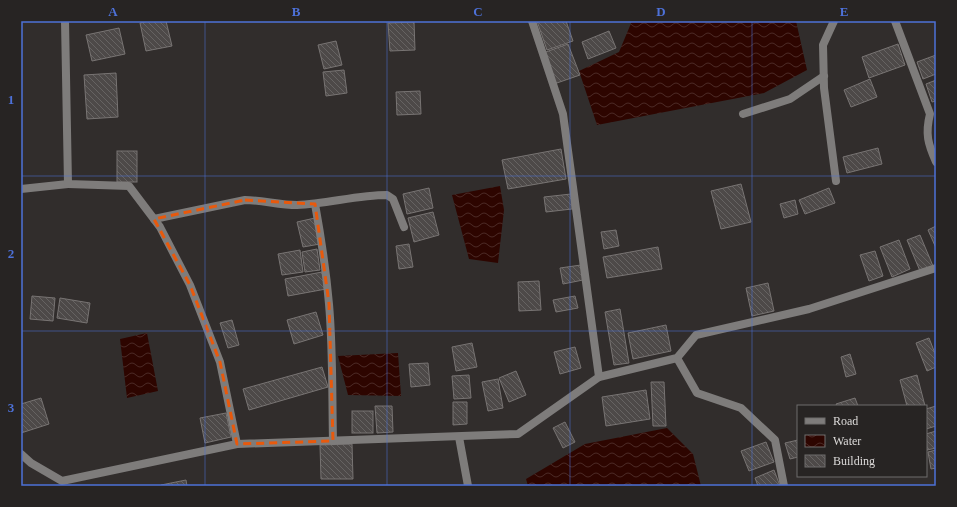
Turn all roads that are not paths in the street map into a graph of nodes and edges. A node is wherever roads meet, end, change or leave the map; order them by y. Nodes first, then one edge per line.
1 (65, 21) edge
2 (532, 21) edge
3 (834, 21) edge
4 (895, 21) edge
5 (824, 76) junction
6 (743, 114) dead end
7 (936, 162) edge
8 (836, 181) dead end
9 (68, 184) junction
10 (21, 189) edge
11 (315, 204) junction
12 (154, 219) junction
13 (404, 227) dead end
14 (936, 268) edge
15 (677, 358) junction
16 (598, 377) junction
17 (459, 436) junction
18 (333, 441) junction
19 (237, 444) junction
20 (21, 454) edge
21 (468, 486) edge
22 (784, 486) edge

1 - 9 street
2 - 16 street
3 - 5 street
4 - 7 street
5 - 6 street
5 - 8 street
9 - 10 street
9 - 12 street
11 - 12 street
11 - 13 street
11 - 18 street
12 - 19 street
14 - 15 street
15 - 16 street
15 - 22 street
16 - 17 street
17 - 18 street
17 - 21 street
18 - 19 street
19 - 20 street

